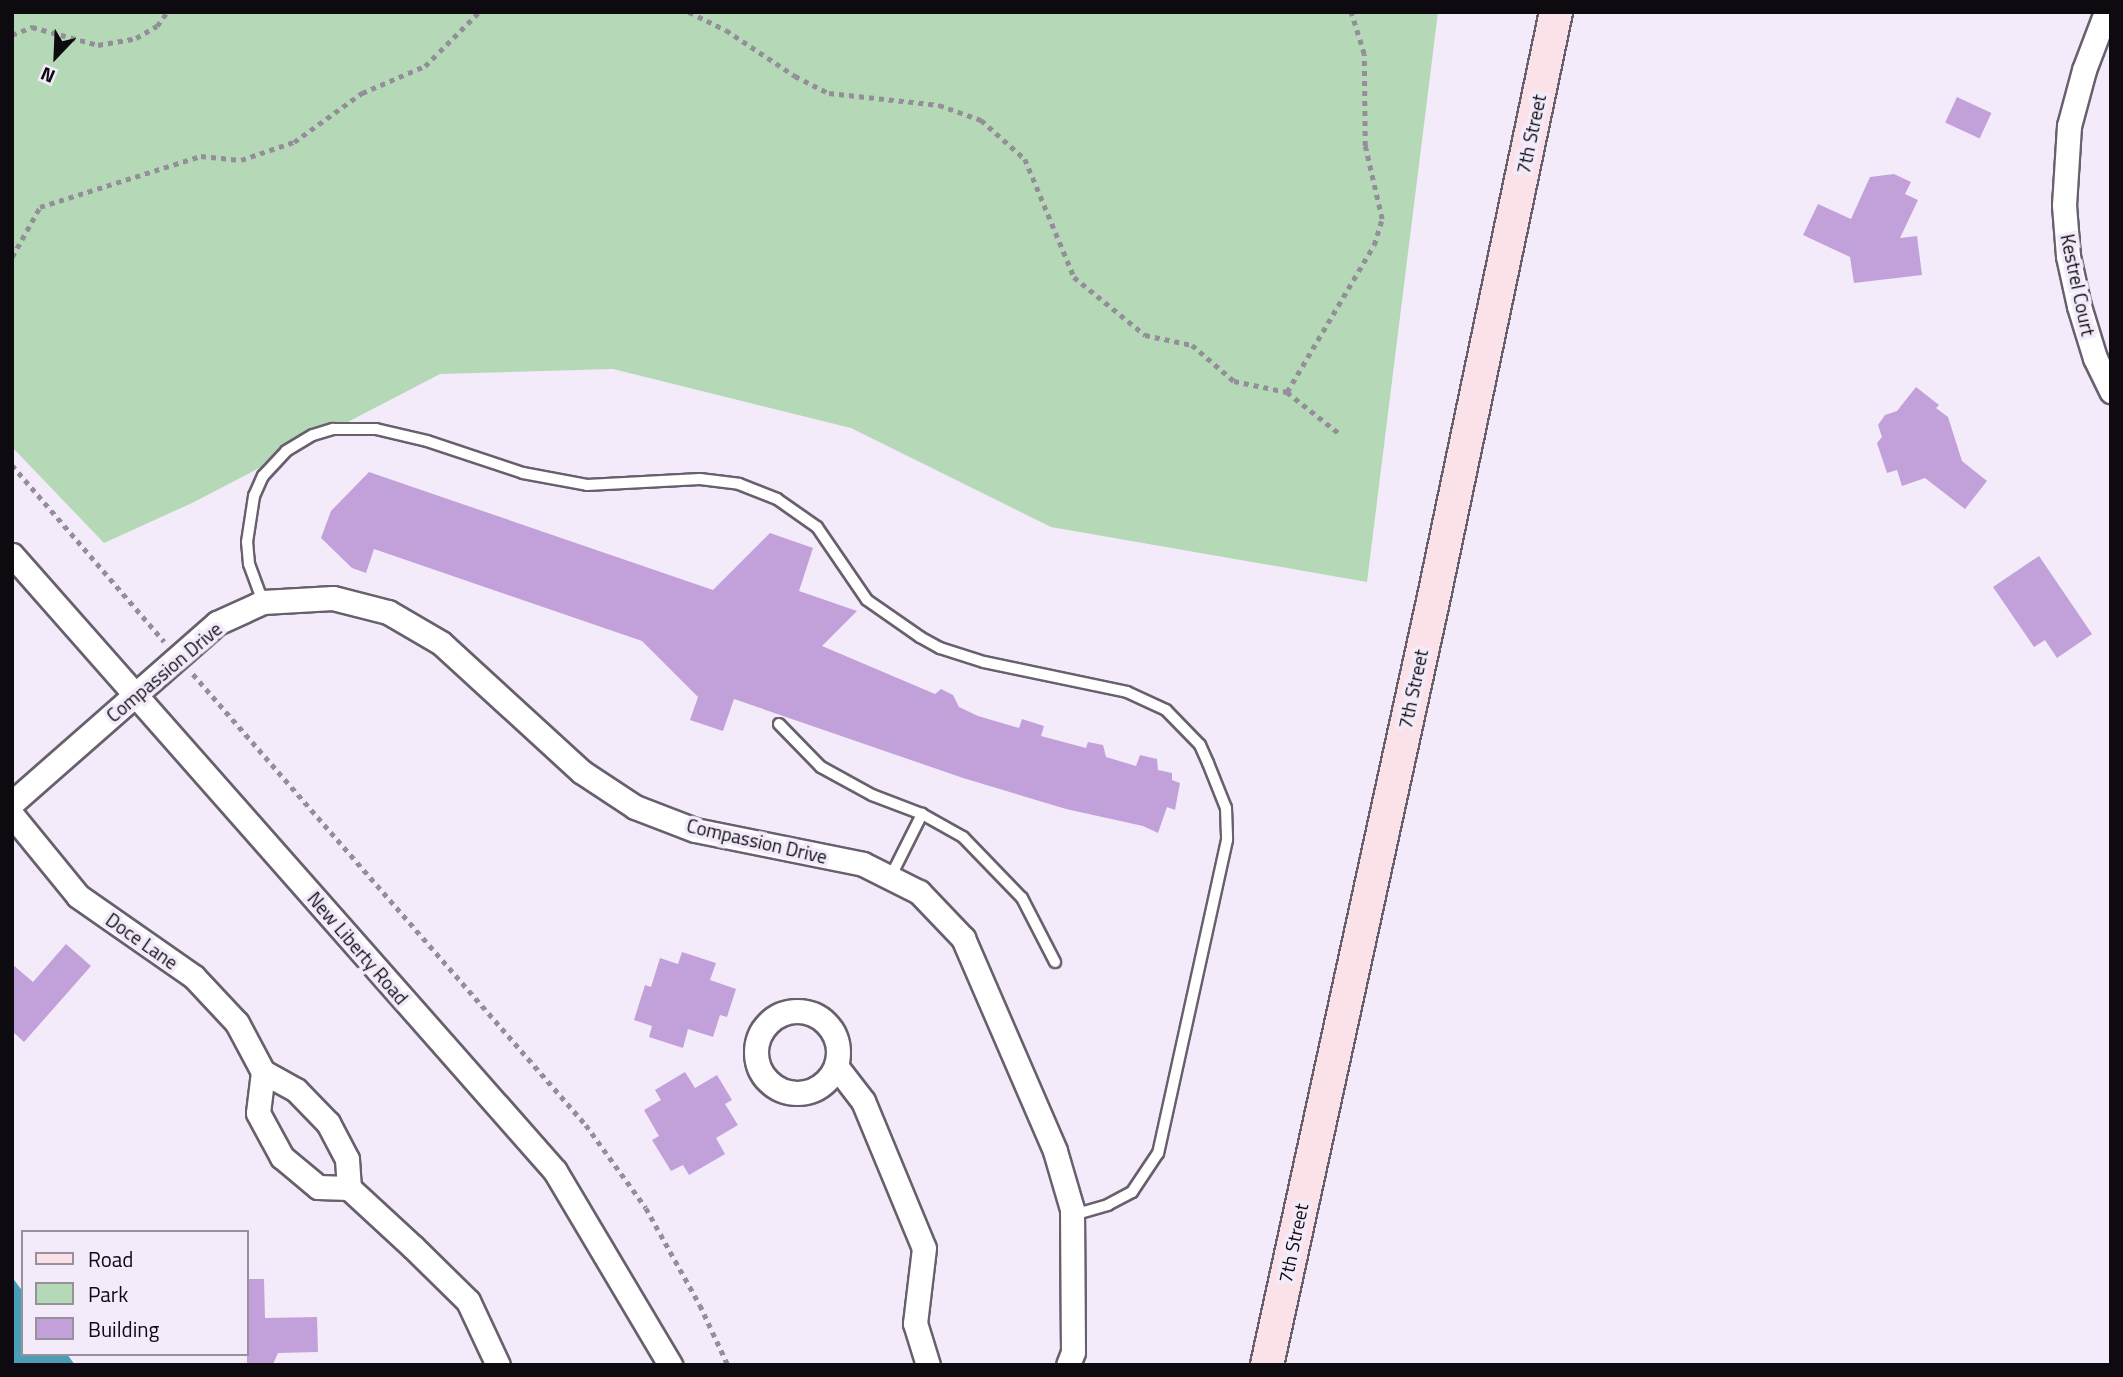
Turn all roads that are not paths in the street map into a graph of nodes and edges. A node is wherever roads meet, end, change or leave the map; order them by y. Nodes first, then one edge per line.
1 (1556, 12) edge
2 (2106, 12) edge
3 (2111, 391) edge
4 (12, 555) edge
5 (263, 602) junction
6 (135, 695) junction
7 (779, 724) dead end
8 (12, 803) edge
9 (922, 814) junction
10 (12, 815) edge
11 (890, 878) junction
12 (1055, 962) dead end
13 (836, 1066) dead end
14 (263, 1072) junction
15 (349, 1188) junction
16 (1072, 1215) junction
17 (498, 1365) edge
18 (670, 1365) edge
19 (928, 1365) edge
20 (1068, 1365) edge
21 (1267, 1365) edge

1 - 21 street, 7th Street
2 - 3 street, Kestrel Court
4 - 6 street, New Liberty Road
5 - 6 street, Compassion Drive
5 - 11 street, Compassion Drive
5 - 16 lane
6 - 8 street, Compassion Drive
6 - 18 street, New Liberty Road
7 - 9 lane
9 - 11 lane
9 - 12 lane
10 - 14 street, Doce Lane
11 - 16 street, Compassion Drive
13 - 19 street
14 - 15 street
14 - 15 street
15 - 17 street
16 - 20 street, Compassion Drive

